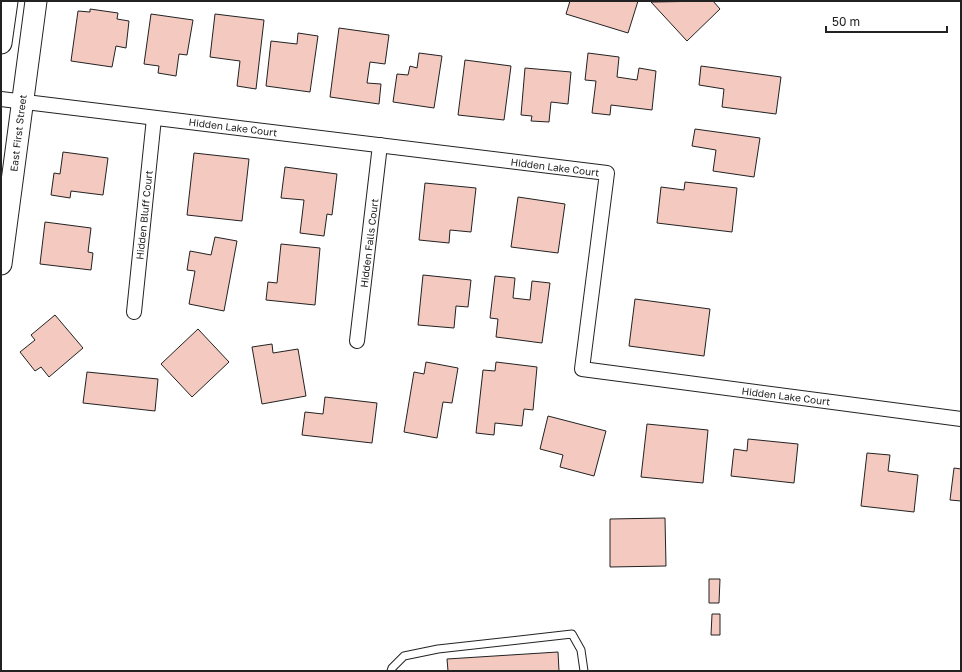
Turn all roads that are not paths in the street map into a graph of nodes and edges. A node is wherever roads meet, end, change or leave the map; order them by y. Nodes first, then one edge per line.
1 (7, 1) edge
2 (36, 1) edge
3 (1, 43) edge
4 (1, 99) edge
5 (22, 102) junction
6 (154, 118) junction
7 (380, 145) junction
8 (1, 264) edge
9 (134, 312) dead end
10 (357, 341) dead end
11 (961, 418) edge
12 (391, 671) edge
13 (584, 671) edge

1 - 3 main road
2 - 5 main road, East First Street
4 - 5 street, Hidden Lake Court
5 - 6 street, Hidden Lake Court
5 - 8 main road, East First Street
6 - 7 street, Hidden Lake Court
6 - 9 street, Hidden Bluff Court
7 - 10 street, Hidden Falls Court
7 - 11 street, Hidden Lake Court
12 - 13 lane

